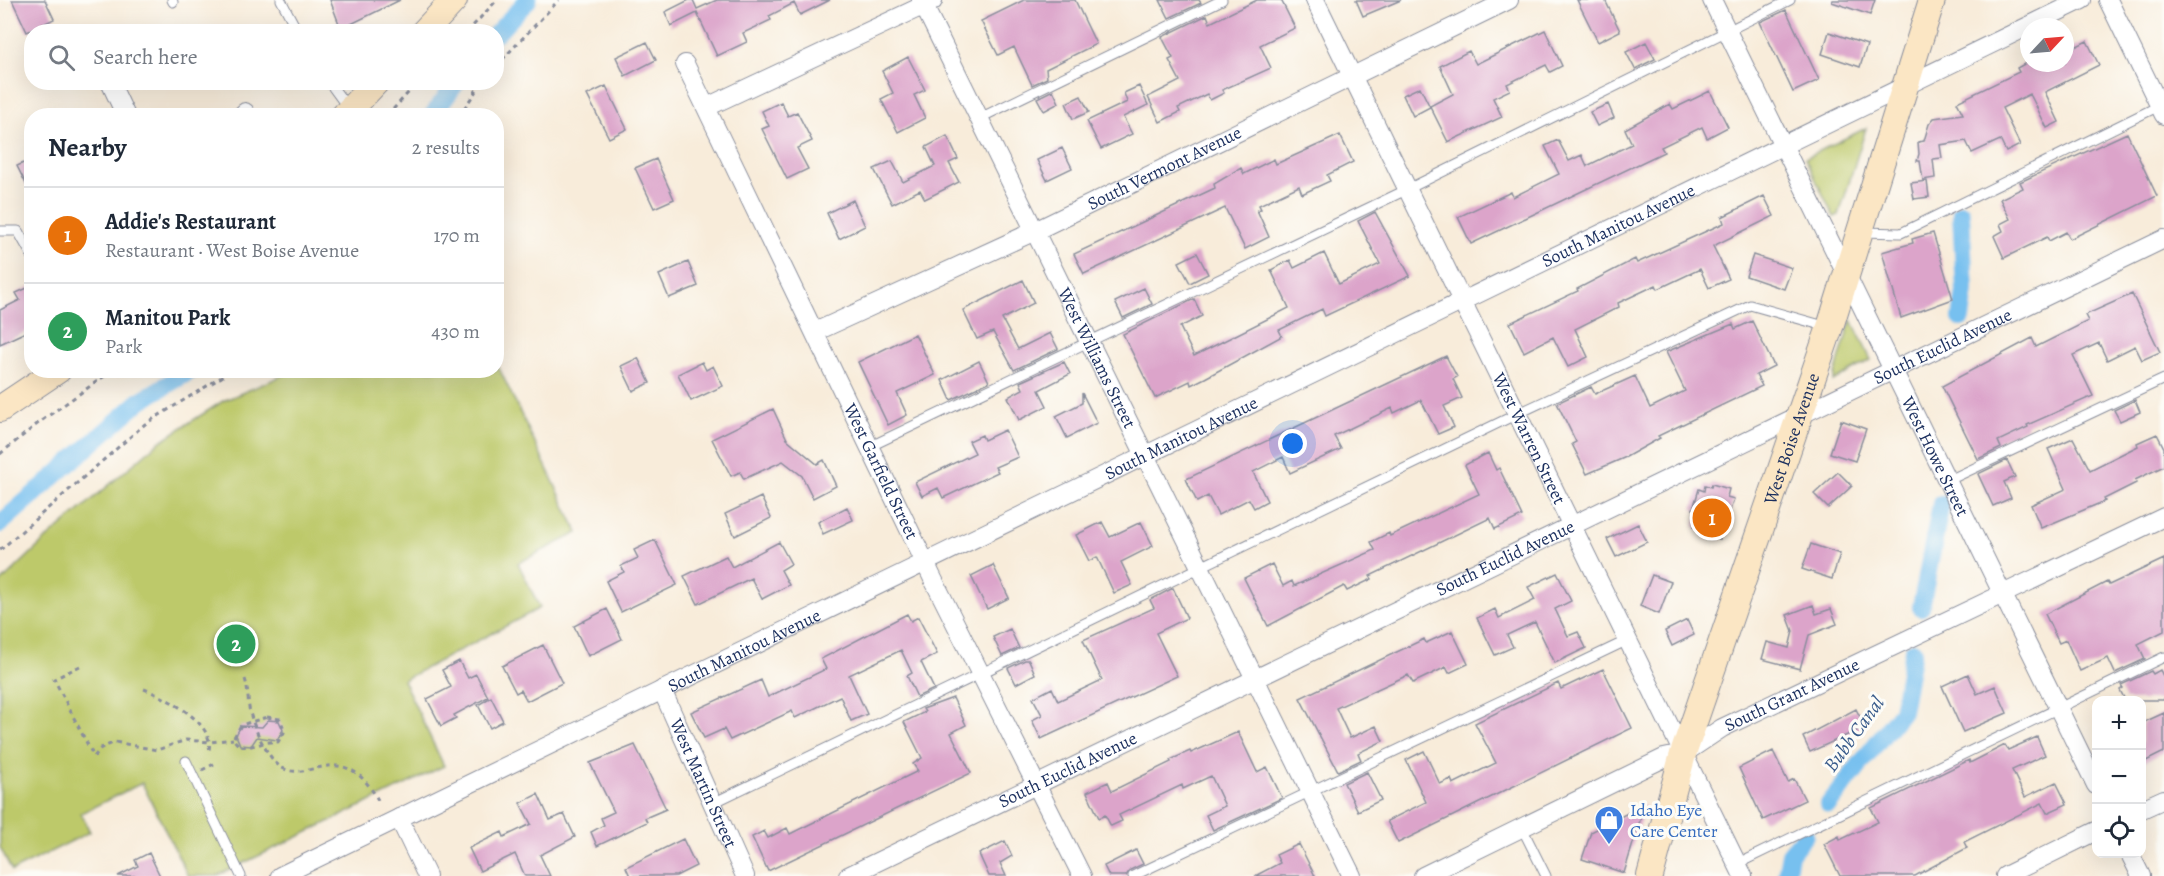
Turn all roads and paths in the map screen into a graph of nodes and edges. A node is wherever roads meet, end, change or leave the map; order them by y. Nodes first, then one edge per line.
1 (281, 0) edge
2 (454, 0) edge
3 (497, 0) edge
4 (559, 0) edge
5 (1222, 0) edge
6 (1316, 0) edge
7 (1509, 0) edge
8 (1712, 0) edge
9 (1790, 0) edge
10 (1932, 0) edge
11 (2082, 0) edge
12 (2108, 0) edge
13 (927, 2) edge
14 (294, 24) edge
15 (432, 24) edge
16 (474, 24) edge
17 (1727, 32) junction
18 (504, 58) edge
19 (686, 63) dead end
20 (1353, 76) junction
21 (1906, 86) junction
22 (114, 90) edge
23 (334, 90) edge
24 (369, 90) edge
25 (411, 90) edge
26 (477, 90) edge
27 (707, 107) junction
28 (122, 108) edge
29 (344, 108) edge
30 (352, 108) edge
31 (394, 108) edge
32 (464, 108) edge
33 (2163, 108) edge
34 (980, 118) junction
35 (1783, 146) junction
36 (1408, 189) junction
37 (0, 231) edge
38 (1035, 231) junction
39 (1860, 232) junction
40 (2164, 239) edge
41 (24, 242) edge
42 (1846, 275) junction
43 (1463, 302) junction
44 (1830, 327) junction
45 (815, 332) junction
46 (1089, 341) junction
47 (1893, 370) junction
48 (46, 378) edge
49 (102, 378) edge
50 (220, 378) edge
51 (2164, 379) edge
52 (0, 409) edge
53 (1517, 414) junction
54 (1799, 414) junction
55 (871, 446) junction
56 (0, 454) edge
57 (1146, 456) junction
58 (1947, 481) junction
59 (2164, 517) edge
60 (1572, 525) junction
61 (0, 550) edge
62 (925, 563) junction
63 (1201, 567) junction
64 (2004, 595) junction
65 (1628, 640) junction
66 (2164, 657) edge
67 (80, 666) dead end
68 (980, 672) junction
69 (1255, 678) junction
70 (245, 679) dead end
71 (144, 689) dead end
72 (662, 690) junction
73 (2059, 708) junction
74 (254, 722) junction
75 (233, 739) junction
76 (210, 742) junction
77 (263, 742) junction
78 (209, 750) dead end
79 (1683, 754) junction
80 (186, 761) dead end
81 (2092, 775) edge
82 (1036, 783) junction
83 (1310, 790) junction
84 (2164, 799) edge
85 (378, 800) dead end
86 (713, 803) junction
87 (2146, 808) edge
88 (399, 818) junction
89 (1522, 828) junction
90 (2092, 833) edge
91 (2132, 858) edge
92 (1740, 870) edge
93 (241, 876) edge
94 (280, 876) edge
95 (427, 876) edge
96 (744, 876) edge
97 (848, 876) edge
98 (1082, 876) edge
99 (1133, 876) edge
100 (1352, 876) edge
101 (1423, 876) edge
102 (1546, 876) edge
103 (1650, 876) edge
104 (2005, 876) edge
105 (2141, 876) edge

1 - 14 lane
2 - 15 street
3 - 16 path
4 - 18 path
5 - 34 lane
6 - 20 street, West Warren Street
7 - 20 street, South Vermont Avenue
8 - 17 street, West Howe Street
9 - 17 lane
10 - 21 street, West Boise Avenue
11 - 21 street, South Manitou Avenue
12 - 33 street
13 - 27 street
13 - 34 street, West Williams Street
17 - 35 street, West Howe Street
17 - 36 lane
19 - 27 street, West Garfield Street
20 - 36 street, West Warren Street
20 - 38 street, South Vermont Avenue
21 - 35 street, South Manitou Avenue
21 - 39 street, West Boise Avenue
22 - 28 street
23 - 29 lane
24 - 30 street
25 - 31 path
26 - 32 path
27 - 45 street, West Garfield Street
33 - 39 lane
34 - 38 street, West Williams Street
35 - 42 street, West Howe Street
35 - 43 street, South Manitou Avenue
36 - 43 street, West Warren Street
36 - 46 lane
37 - 41 lane
38 - 45 street, South Vermont Avenue
38 - 46 street, West Williams Street
39 - 42 street, West Boise Avenue
40 - 47 street, South Euclid Avenue
42 - 44 street, West Boise Avenue
42 - 47 street, West Howe Street
43 - 53 street, West Warren Street
43 - 57 street, South Manitou Avenue
44 - 53 lane
44 - 54 street, West Boise Avenue
45 - 55 street, West Garfield Street
46 - 55 lane
46 - 57 street, West Williams Street
47 - 54 street, South Euclid Avenue
47 - 58 street, West Howe Street
48 - 52 street
49 - 56 path
50 - 61 path
51 - 58 lane
53 - 60 street, West Warren Street
53 - 63 lane
54 - 60 street, South Euclid Avenue
54 - 79 street, West Boise Avenue
55 - 62 street, West Garfield Street
57 - 62 street, South Manitou Avenue
57 - 63 street, West Williams Street
58 - 64 street, West Howe Street
59 - 64 street, South Grant Avenue
60 - 65 street, West Warren Street
60 - 69 street, South Euclid Avenue
62 - 68 street, West Garfield Street
62 - 72 street, South Manitou Avenue
63 - 68 lane
63 - 69 street, West Williams Street
64 - 73 street, West Howe Street
64 - 79 street, South Grant Avenue
65 - 79 street, West Warren Street
65 - 83 lane
66 - 73 lane
67 - 76 path
68 - 82 street, West Garfield Street
68 - 86 lane
69 - 82 street, South Euclid Avenue
69 - 83 street, West Williams Street
70 - 74 path
71 - 76 path
72 - 86 street, West Martin Street
72 - 88 street, South Manitou Avenue
73 - 81 street, West Howe Street
73 - 92 lane
74 - 75 path
74 - 77 path
74 - 77 path
75 - 76 path
75 - 77 path
76 - 78 path
77 - 85 path
79 - 89 street, South Grant Avenue
79 - 92 street, West Warren Street
79 - 103 street, West Boise Avenue
80 - 93 lane
82 - 97 street, South Euclid Avenue
82 - 98 street, West Garfield Street
83 - 99 lane
83 - 100 street, West Williams Street
84 - 87 street
86 - 96 street, West Martin Street
88 - 94 street, South Manitou Avenue
88 - 95 street
89 - 101 street, South Grant Avenue
89 - 102 lane
90 - 104 street
91 - 105 street

